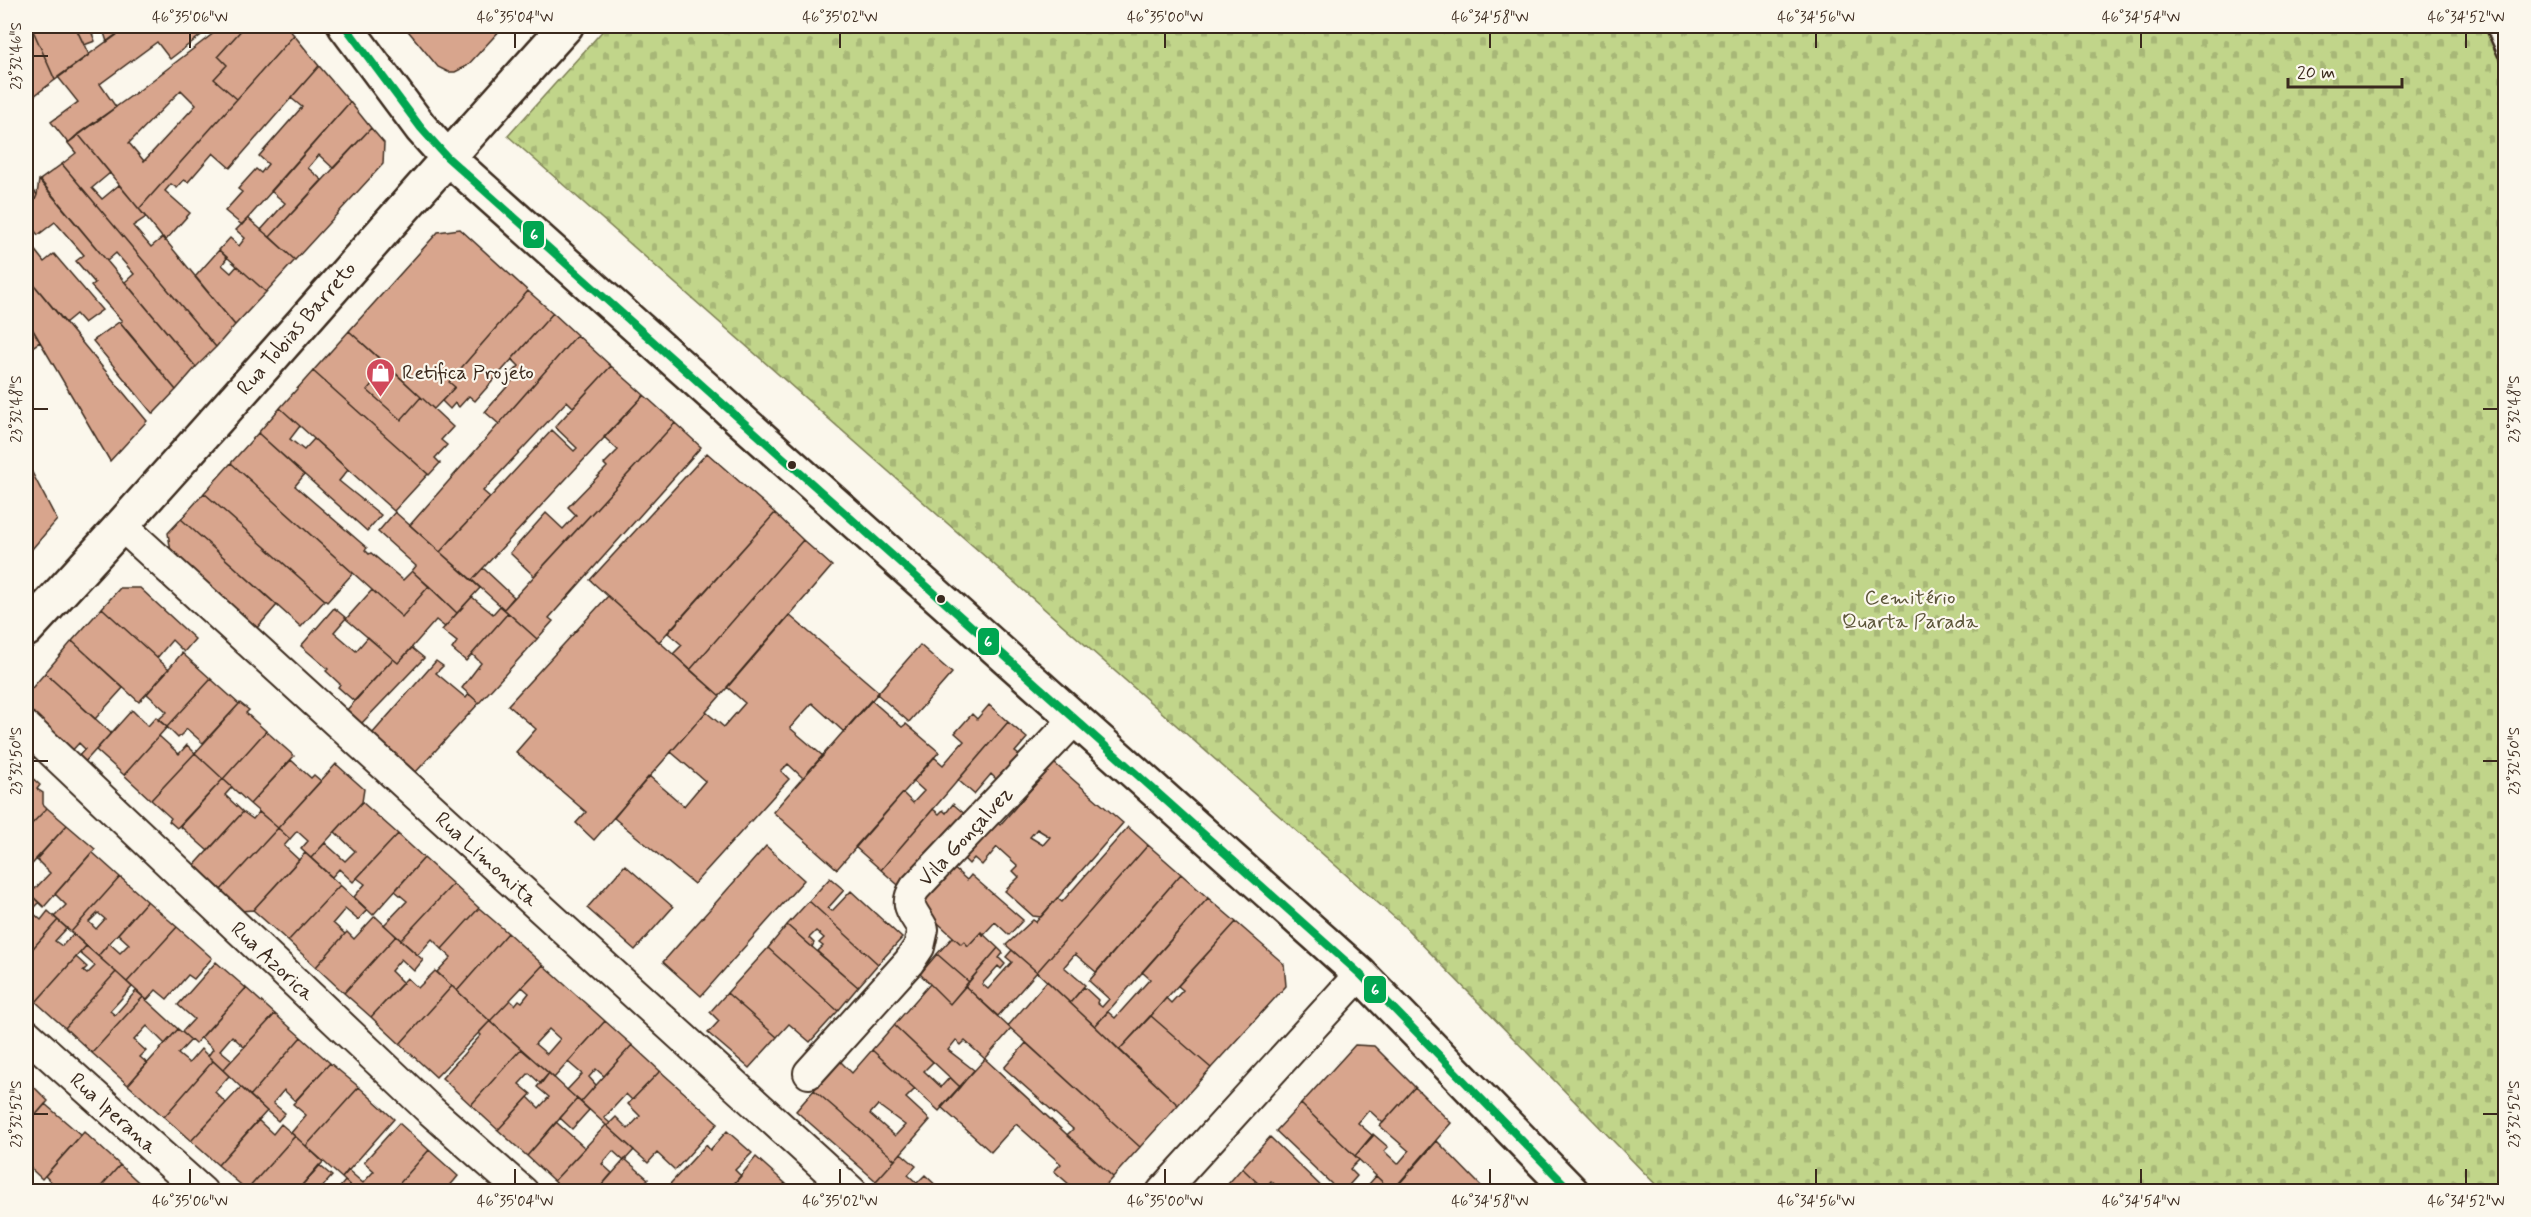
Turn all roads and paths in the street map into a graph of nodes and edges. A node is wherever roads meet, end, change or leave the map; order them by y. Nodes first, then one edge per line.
1 (345, 26) edge
2 (566, 26) edge
3 (2494, 26) edge
4 (2505, 53) edge
5 (447, 157) junction
6 (122, 526) junction
7 (26, 630) edge
8 (1075, 719) junction
9 (26, 726) edge
10 (1360, 974) junction
11 (26, 1034) edge
12 (809, 1073) dead end
13 (202, 1191) edge
14 (524, 1191) edge
15 (852, 1191) edge
16 (1162, 1191) edge
17 (1572, 1191) edge

1 - 5 main road
2 - 5 main road, Rua Tobias Barreto
3 - 4 lane
5 - 6 main road, Rua Tobias Barreto
5 - 8 main road
6 - 7 main road, Rua Tobias Barreto
6 - 15 street, Rua Limonita
8 - 10 main road
8 - 12 street, Vila Gonçalvez
9 - 14 street, Rua Azorica
10 - 16 street
10 - 17 main road
11 - 13 street, Rua Iperana

